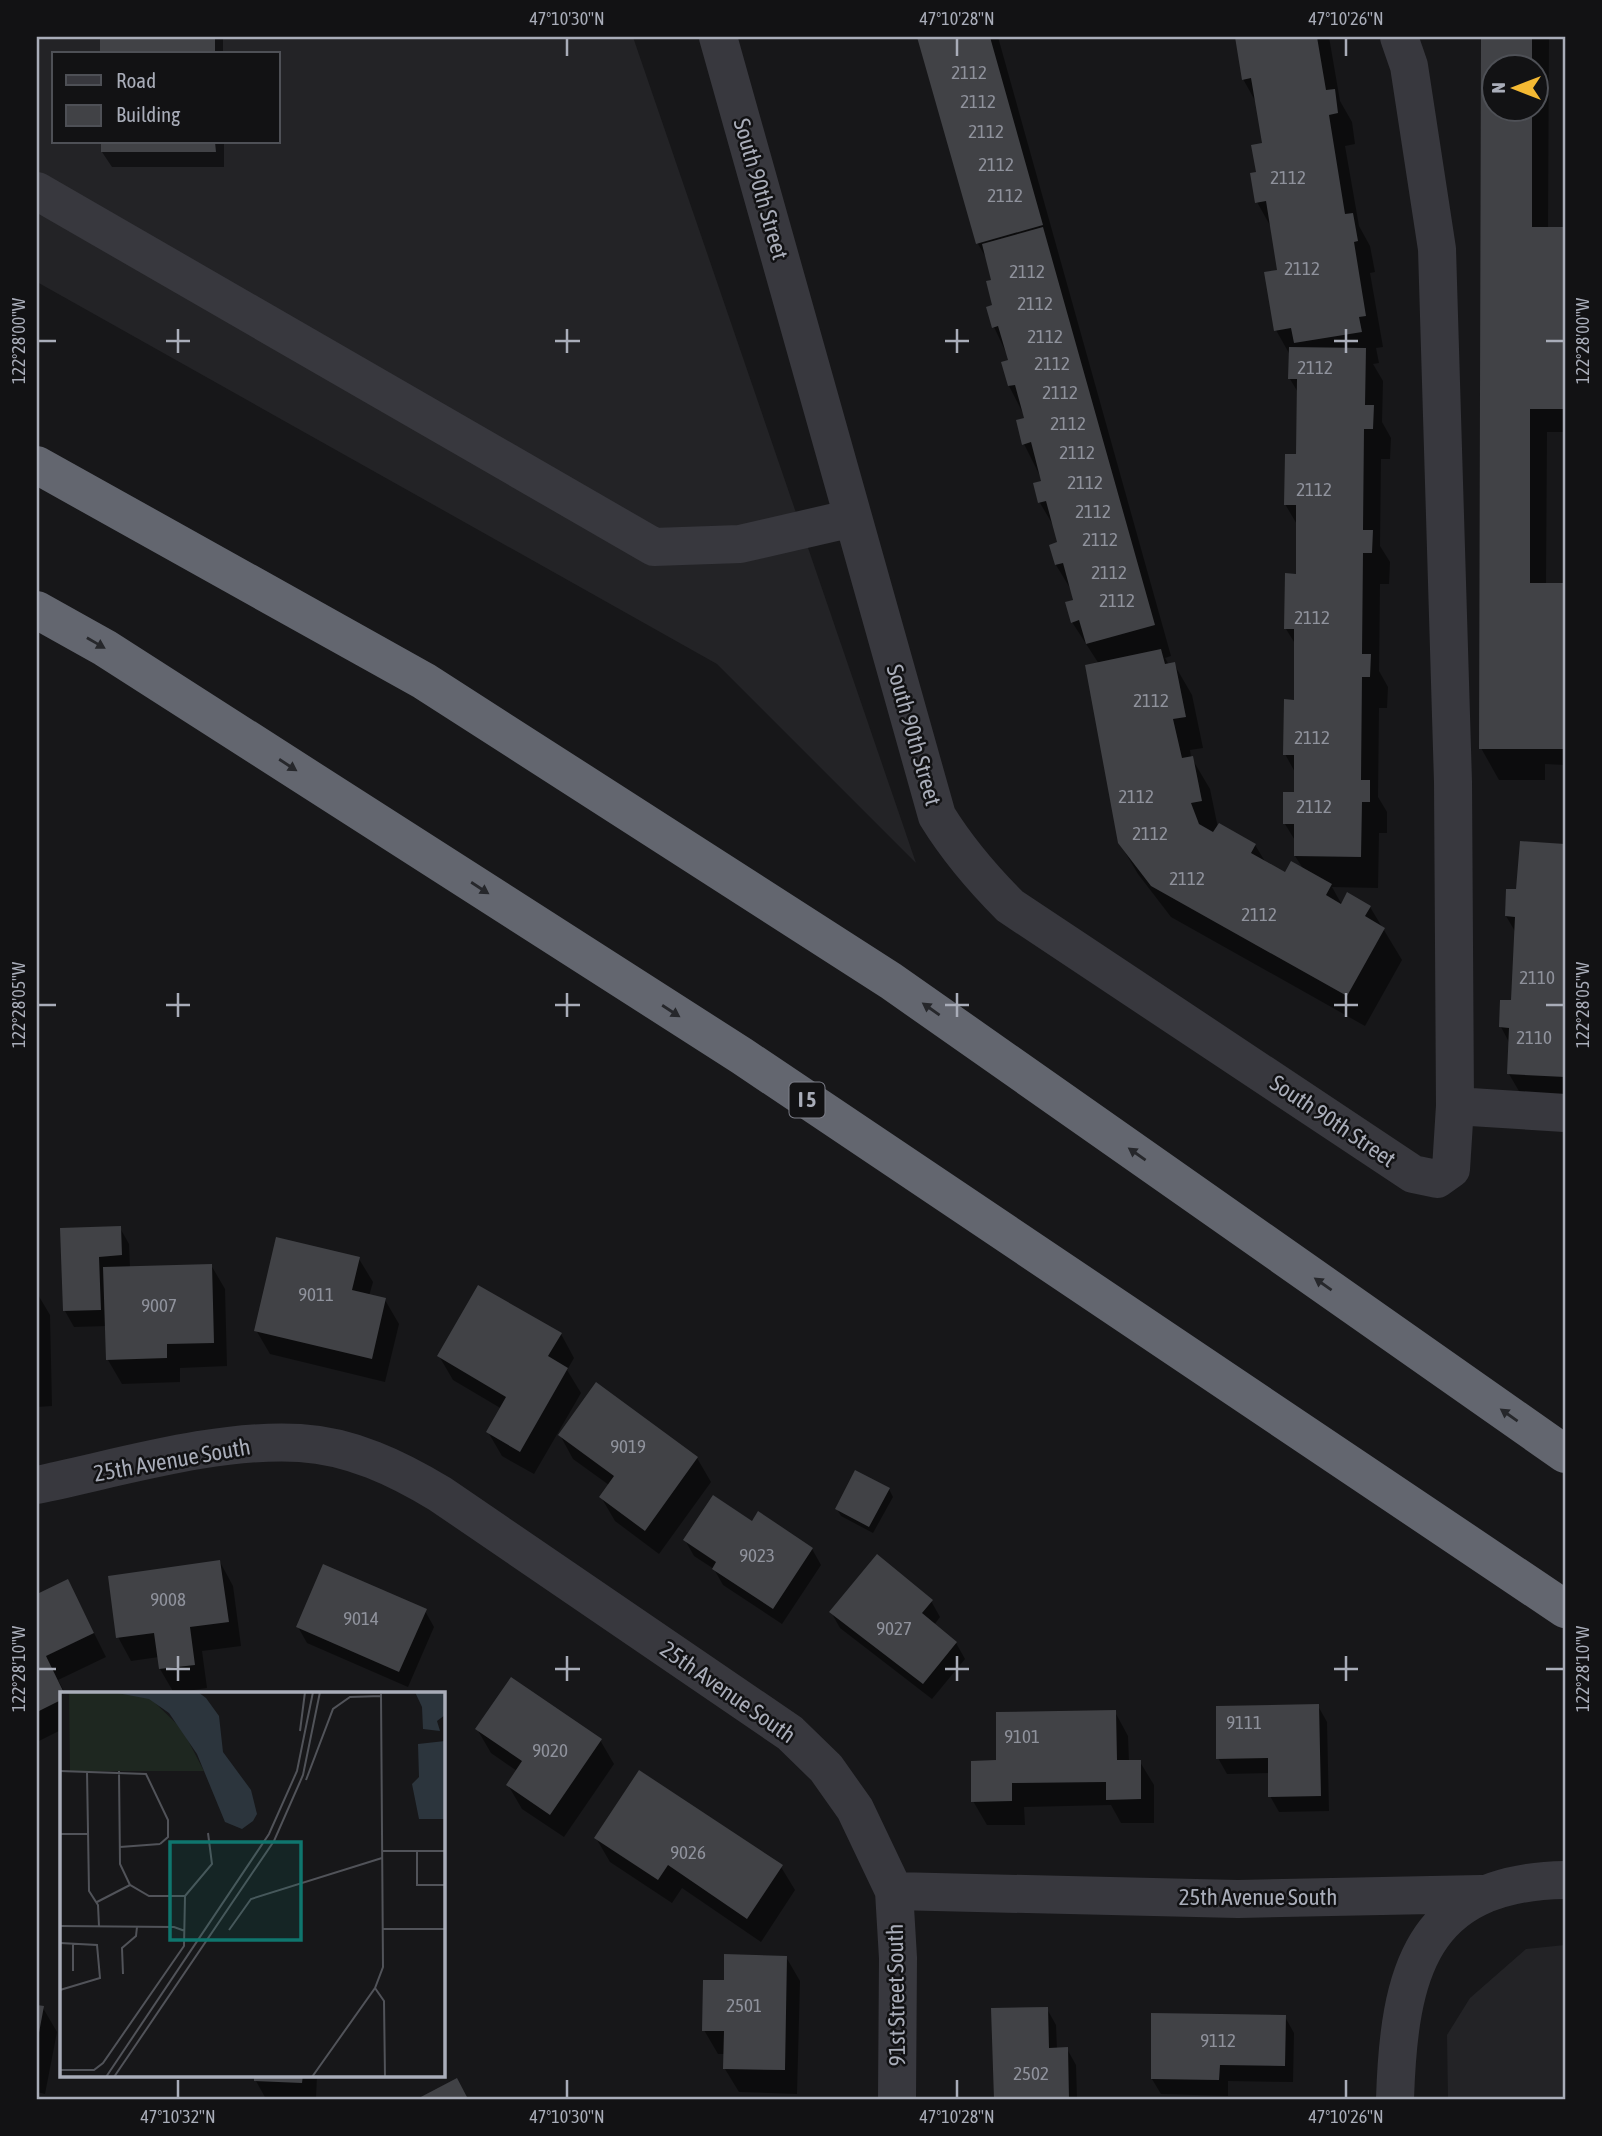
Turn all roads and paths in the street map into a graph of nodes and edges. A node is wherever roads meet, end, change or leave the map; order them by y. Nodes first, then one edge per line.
1 (718, 37) edge
2 (1399, 37) edge
3 (37, 191) edge
4 (37, 465) edge
5 (853, 518) junction
6 (37, 610) edge
7 (1455, 1106) junction
8 (1565, 1113) edge
9 (1565, 1454) edge
10 (37, 1485) edge
11 (1565, 1609) edge
12 (1565, 1880) edge
13 (894, 1891) junction
14 (1481, 1894) junction
15 (897, 2099) edge
16 (1395, 2099) edge

1 - 5 street, South 90th Street
2 - 7 street
3 - 5 street
9 -> 4 highway
5 - 7 street, South 90th Street
6 -> 11 highway, I 5
7 - 8 street
10 - 13 street, 25th Avenue South
12 - 14 street
13 - 14 street, 25th Avenue South
13 - 15 street, 91st Street South
14 - 16 street

